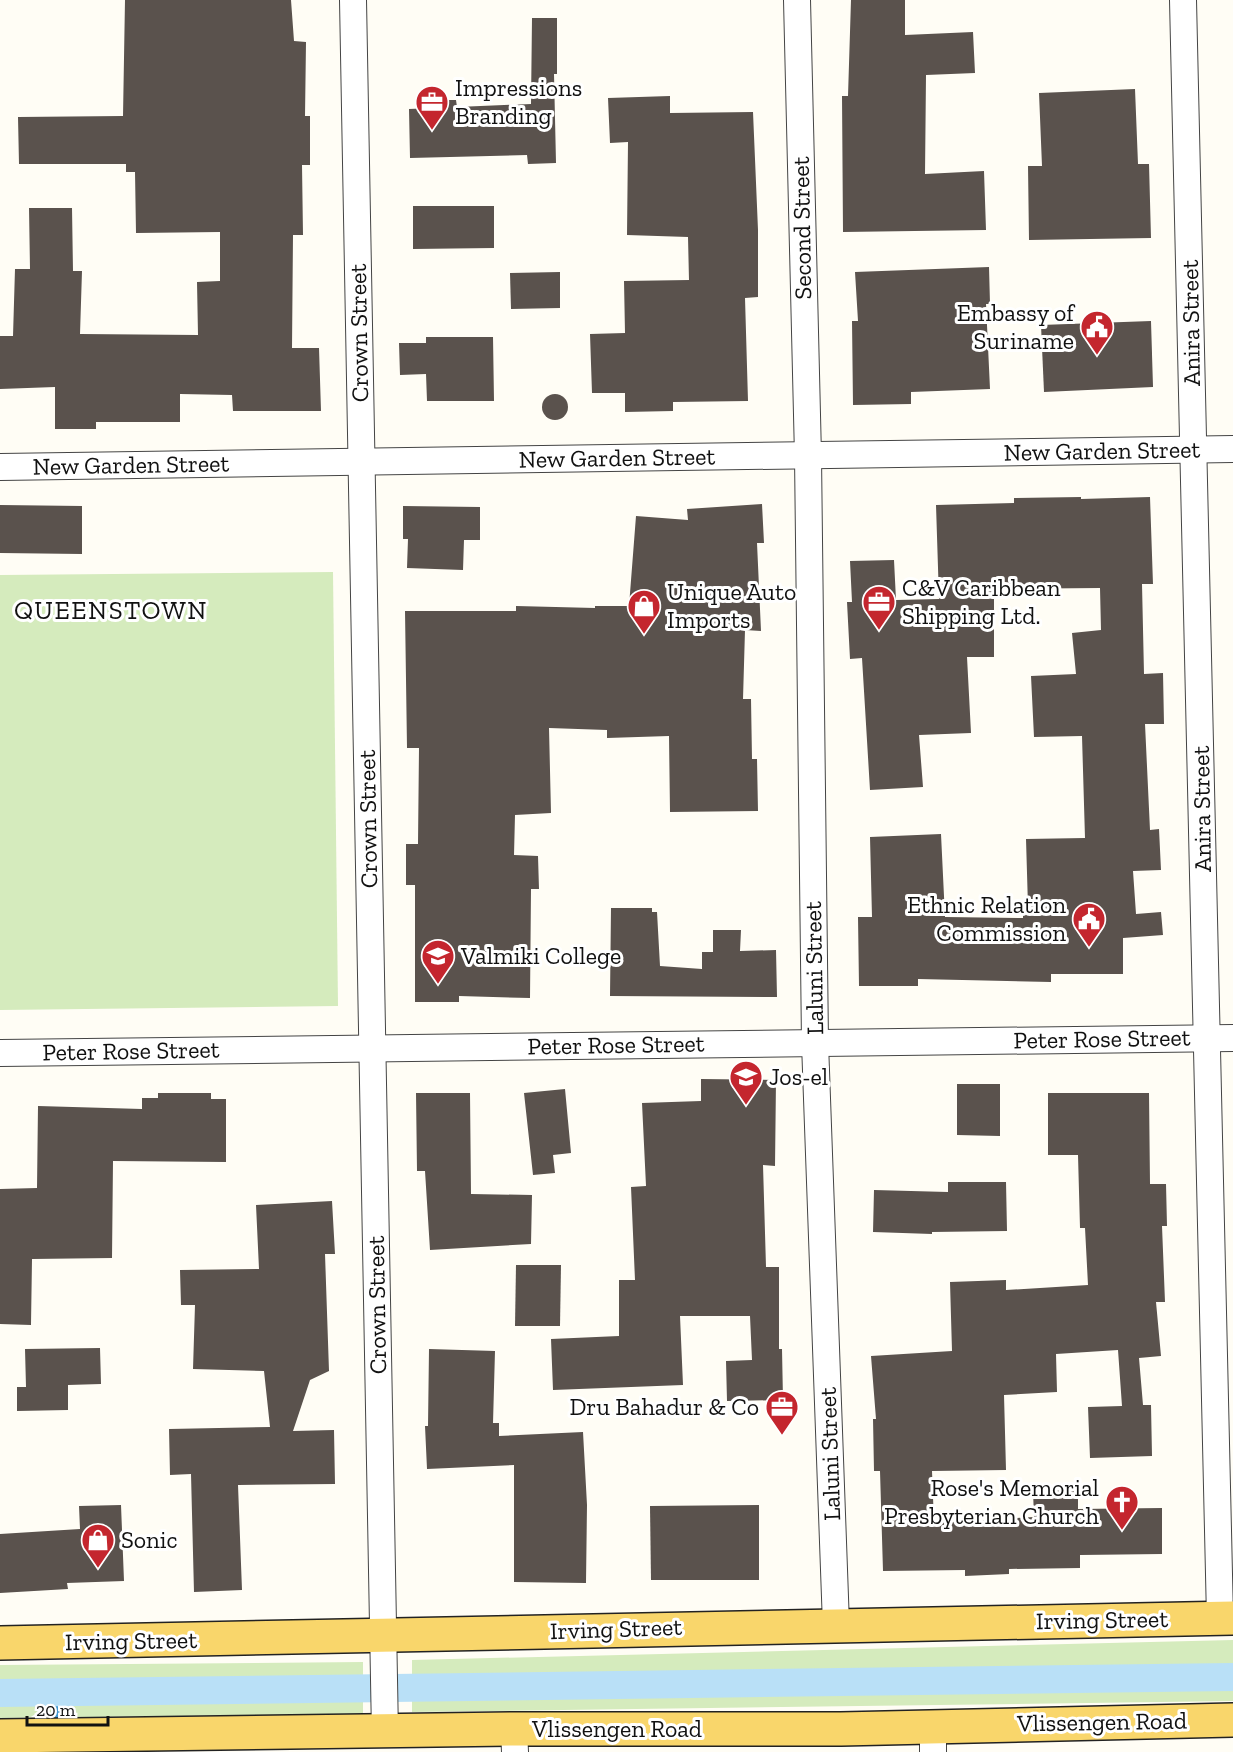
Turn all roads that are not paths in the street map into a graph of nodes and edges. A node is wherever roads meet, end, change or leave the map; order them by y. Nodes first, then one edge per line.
1 (353, 0) edge
2 (796, 0) edge
3 (1183, 0) edge
4 (1233, 449) edge
5 (1194, 450) junction
6 (808, 456) junction
7 (362, 462) junction
8 (0, 467) edge
9 (1207, 1038) junction
10 (1233, 1038) edge
11 (815, 1043) junction
12 (372, 1048) junction
13 (0, 1053) edge
14 (1226, 1618) edge
15 (836, 1625) junction
16 (0, 1643) edge
17 (383, 1648) junction
18 (385, 1719) junction
19 (1233, 1720) edge
20 (0, 1736) edge
21 (933, 1739) edge
22 (515, 1741) edge

1 - 7 street, Crown Street
2 - 6 street, Second Street
3 - 5 street, Anira Street
4 - 5 street, New Garden Street
5 - 6 street, New Garden Street
5 - 9 street, Anira Street
6 - 7 street, New Garden Street
6 - 11 street, Laluni Street
7 - 8 street, New Garden Street
7 - 12 street, Crown Street
9 - 10 street, Peter Rose Street
9 - 11 street, Peter Rose Street
9 - 14 street, Anira Street
11 - 12 street, Peter Rose Street
11 - 15 street, Laluni Street
12 - 13 street, Peter Rose Street
12 - 17 street, Crown Street
14 - 15 main road, Irving Street
15 - 17 main road, Irving Street
16 - 17 main road, Irving Street
17 - 18 street, Crown Street
18 - 20 main road, Vlissengen Road
18 - 22 main road, Vlissengen Road
19 - 21 main road, Vlissengen Road
21 - 22 main road, Vlissengen Road

